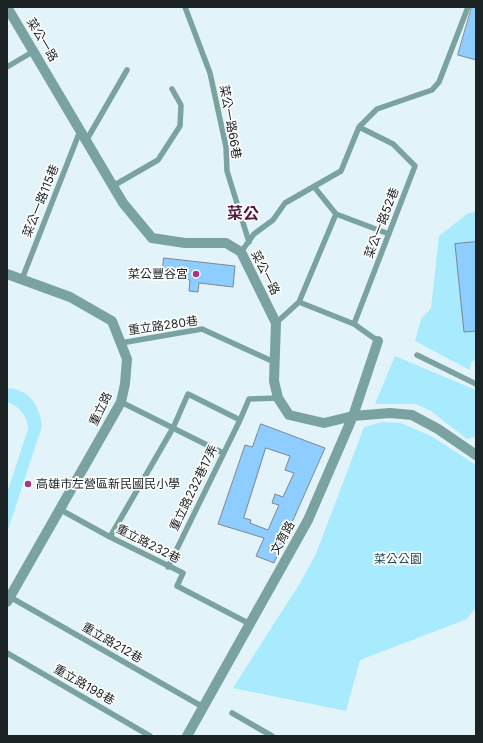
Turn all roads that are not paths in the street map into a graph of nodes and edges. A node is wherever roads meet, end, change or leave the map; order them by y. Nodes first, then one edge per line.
1 (7, 7) edge
2 (185, 7) edge
3 (468, 7) edge
4 (34, 51) junction
5 (7, 67) edge
6 (126, 70) dead end
7 (172, 89) dead end
8 (359, 127) junction
9 (80, 130) junction
10 (86, 141) junction
11 (113, 186) junction
12 (315, 188) junction
13 (336, 214) junction
14 (389, 234) junction
15 (249, 242) junction
16 (240, 252) junction
17 (7, 274) edge
18 (22, 279) junction
19 (299, 302) junction
20 (276, 323) junction
21 (354, 324) junction
22 (378, 341) joint
23 (120, 343) junction
24 (417, 355) dead end
25 (274, 362) junction
26 (476, 384) edge
27 (278, 398) junction
28 (121, 402) junction
29 (353, 416) junction
30 (240, 420) junction
31 (173, 428) junction
32 (223, 453) junction
33 (476, 455) edge
34 (61, 510) junction
35 (110, 537) junction
36 (168, 566) junction
37 (8, 600) edge
38 (250, 624) junction
39 (7, 653) edge
40 (203, 707) junction
41 (232, 713) dead end
42 (150, 736) edge
43 (187, 736) edge
44 (272, 736) edge

1 - 4 street, 菜公一路
2 - 15 lane, 菜公一路66巷
3 - 8 lane
4 - 5 lane
4 - 9 street, 菜公一路
6 - 10 lane
7 - 11 lane
8 - 12 lane
8 - 14 lane, 菜公一路52巷
9 - 10 street, 菜公一路
9 - 18 lane, 菜公一路115巷
10 - 11 street, 菜公一路
11 - 16 street, 菜公一路
12 - 13 lane
12 - 15 lane
13 - 14 lane
13 - 19 lane
14 - 21 lane, 菜公一路52巷
15 - 16 lane
16 - 20 street, 菜公一路
17 - 18 street, 重立路
18 - 23 street, 重立路
19 - 20 lane
19 - 21 lane
20 - 25 street, 菜公一路
21 - 22 lane
22 - 29 street, 文育路
23 - 25 lane, 重立路280巷
23 - 28 street, 重立路
24 - 26 lane
25 - 27 street, 菜公一路
27 - 29 street, 菜公一路
27 - 30 lane, 重立路232巷17弄
28 - 31 lane
28 - 34 street, 重立路
29 - 33 street, 菜公一路
29 - 38 street, 文育路
30 - 31 lane
30 - 32 lane, 重立路232巷17弄
31 - 32 lane
31 - 35 lane
32 - 36 lane, 重立路232巷17弄
34 - 35 lane, 重立路232巷
34 - 37 street, 重立路
35 - 36 lane, 重立路232巷
36 - 38 lane, 重立路232巷
37 - 40 lane, 重立路212巷
38 - 40 street, 文育路
39 - 42 lane, 重立路198巷
40 - 43 street, 文育路
41 - 44 lane

